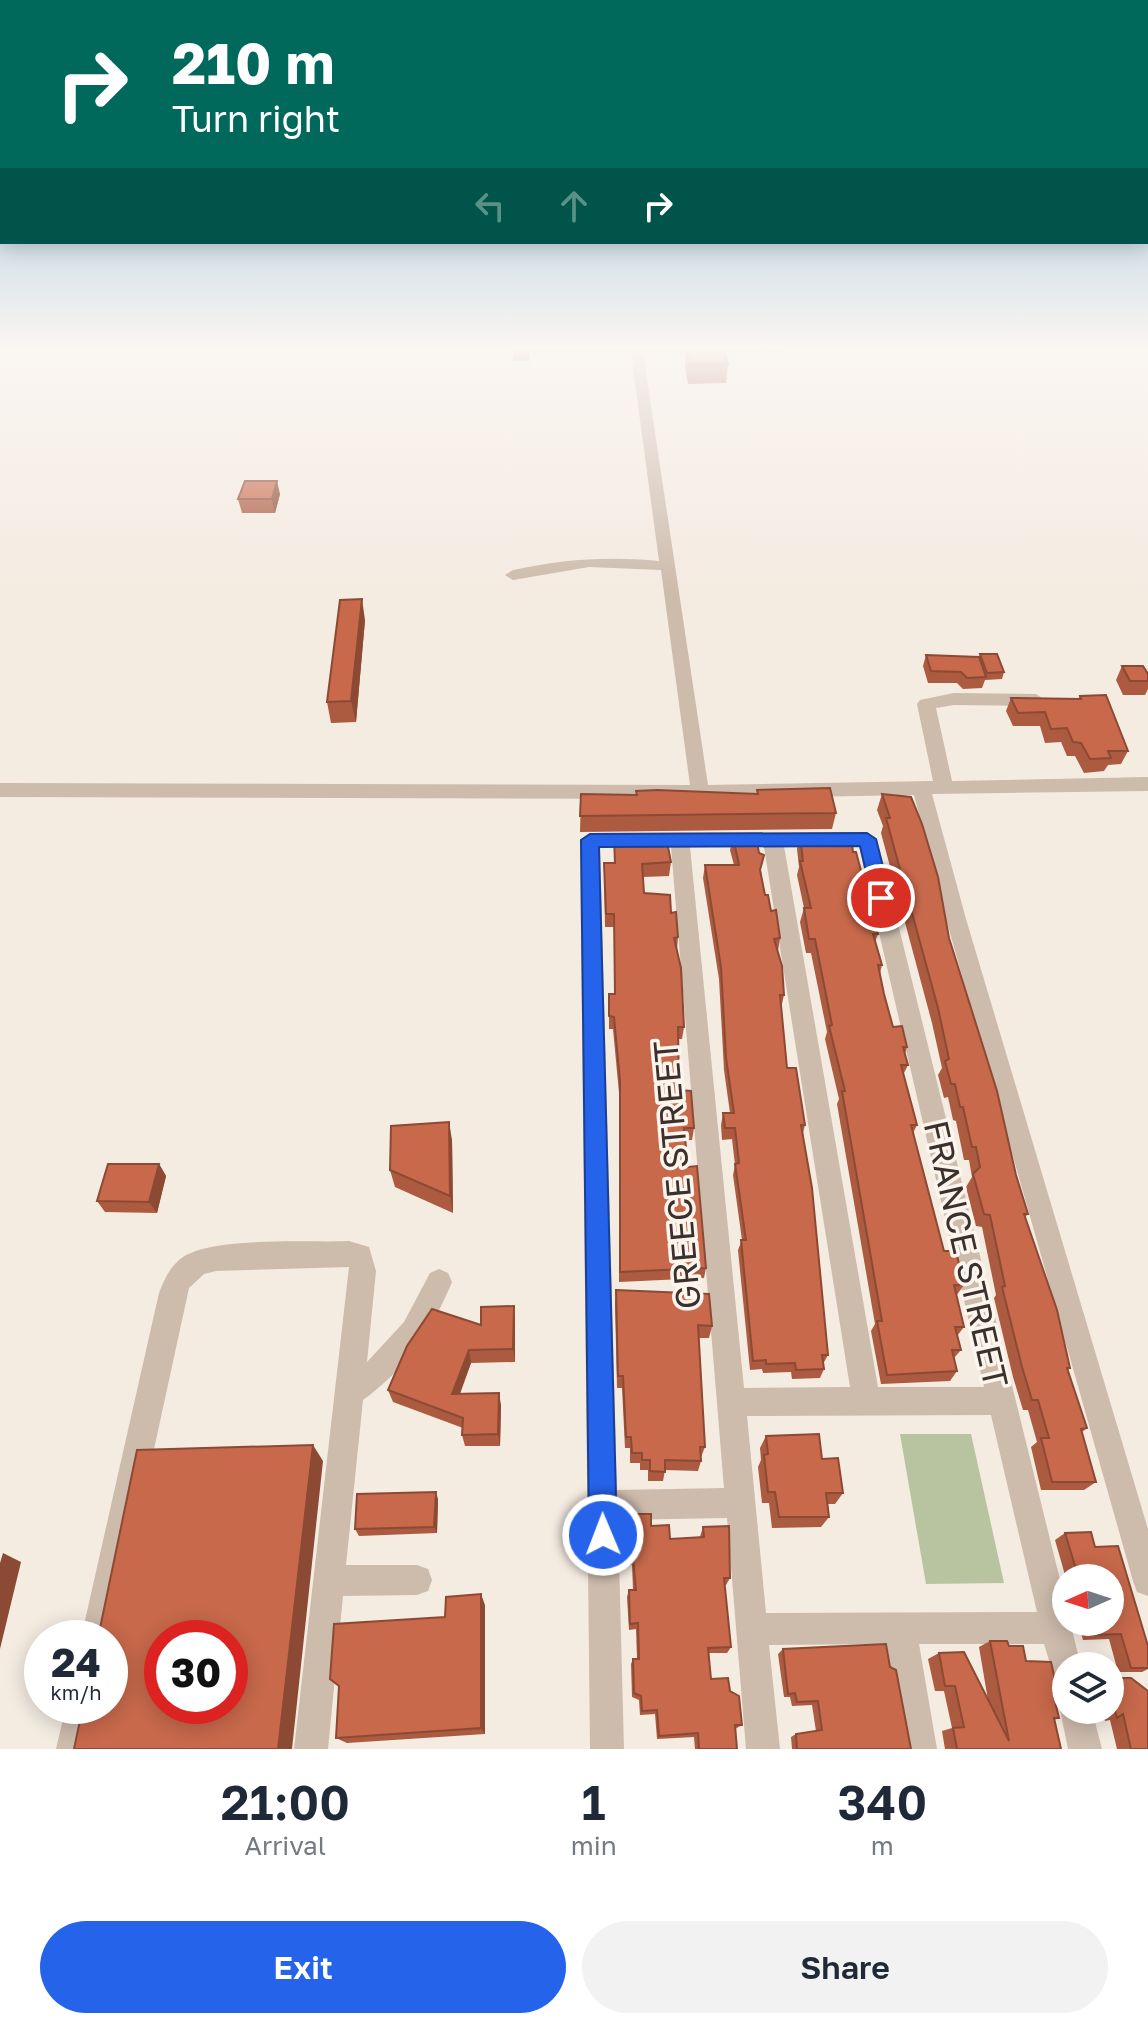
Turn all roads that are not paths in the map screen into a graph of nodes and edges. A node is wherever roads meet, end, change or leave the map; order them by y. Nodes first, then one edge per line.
1 (647, 428) edge
2 (666, 566) junction
3 (513, 575) dead end
4 (1049, 700) edge
5 (1148, 784) edge
6 (933, 787) junction
7 (0, 790) edge
8 (700, 792) junction
9 (680, 840) junction
10 (773, 840) junction
11 (439, 1282) dead end
12 (350, 1392) junction
13 (866, 1401) junction
14 (1001, 1401) junction
15 (731, 1402) junction
16 (741, 1503) junction
17 (603, 1505) junction
18 (417, 1580) dead end
19 (329, 1581) junction
20 (1148, 1581) edge
21 (1052, 1611) edge
22 (101, 1620) edge
23 (900, 1628) junction
24 (1052, 1628) edge
25 (752, 1629) junction
26 (78, 1724) edge
27 (1079, 1724) edge
28 (73, 1749) edge
29 (311, 1749) edge
30 (607, 1749) edge
31 (763, 1749) edge
32 (920, 1749) edge
33 (1085, 1749) edge

1 - 2 street
2 - 3 street
2 - 8 street
4 - 6 street
5 - 6 street
6 - 8 street
6 - 20 street
7 - 8 street
9 - 10 street
9 - 15 street, GREECE STREET
9 - 17 street
10 - 13 street
10 - 14 street, FRANCE STREET
11 - 12 street
12 - 19 street
12 - 22 street
13 - 14 street
13 - 15 street
14 - 21 street, FRANCE STREET
15 - 16 street, GREECE STREET
16 - 17 street
16 - 25 street, GREECE STREET
17 - 30 street
18 - 19 street
19 - 29 street
23 - 24 street
23 - 25 street
23 - 32 street
25 - 31 street, GREECE STREET
26 - 28 street
27 - 33 street

